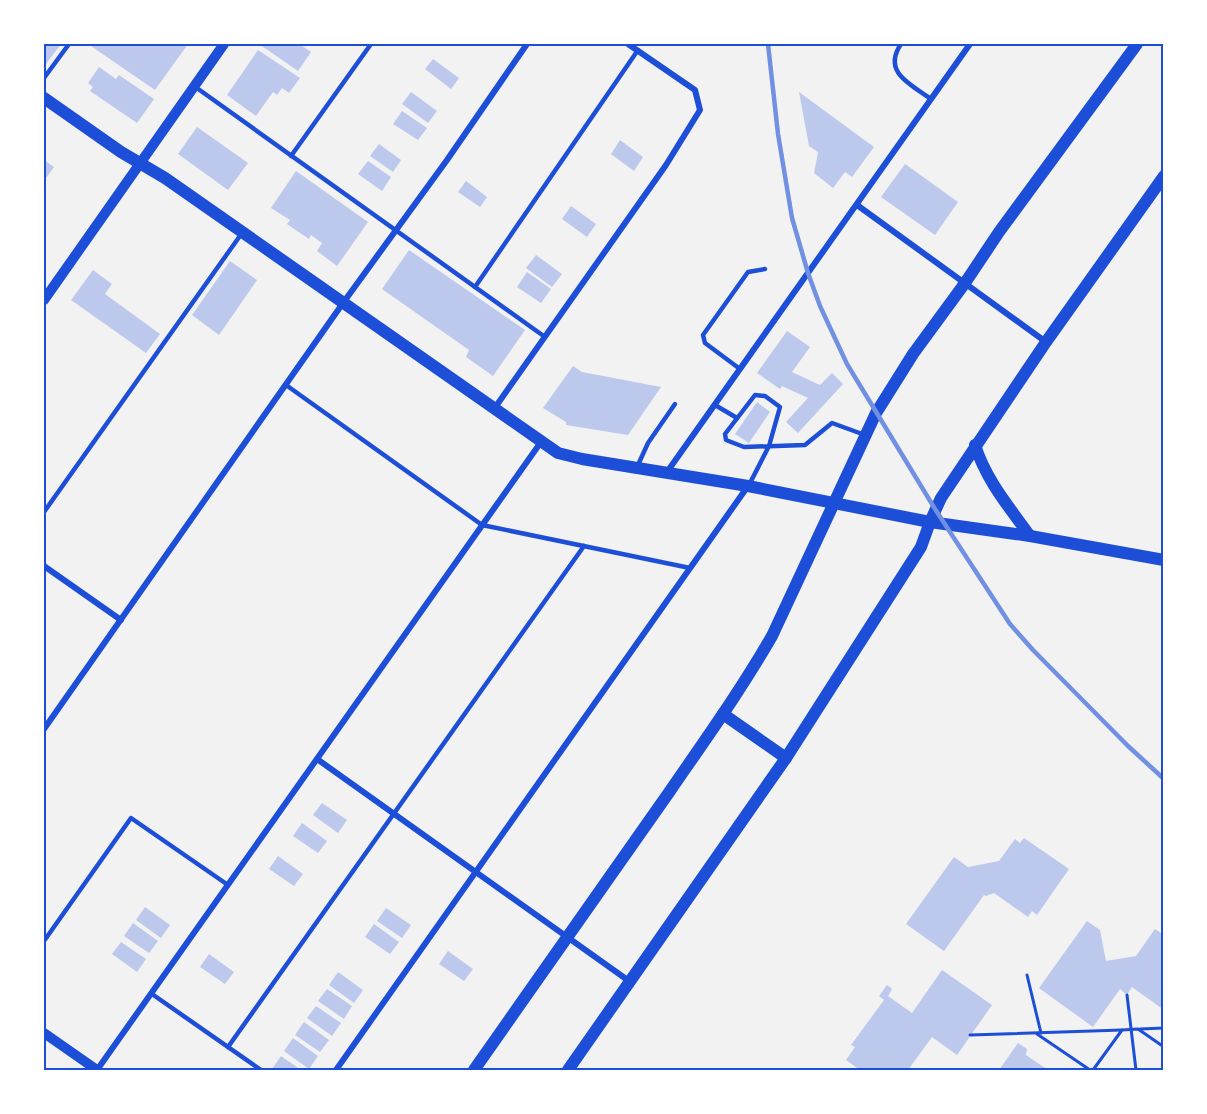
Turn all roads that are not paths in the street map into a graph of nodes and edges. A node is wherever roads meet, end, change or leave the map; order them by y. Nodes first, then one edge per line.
1 (69, 44) edge
2 (224, 44) edge
3 (371, 44) edge
4 (527, 44) edge
5 (628, 44) edge
6 (902, 44) edge
7 (970, 44) edge
8 (1137, 44) edge
9 (638, 50) junction
10 (44, 78) edge
11 (194, 86) junction
12 (44, 98) edge
13 (931, 99) junction
14 (291, 156) junction
15 (140, 163) junction
16 (1164, 176) edge
17 (856, 205) junction
18 (396, 230) junction
19 (242, 233) junction
20 (765, 269) dead end
21 (965, 283) junction
22 (475, 287) junction
23 (44, 300) edge
24 (343, 303) junction
25 (545, 337) junction
26 (1046, 342) junction
27 (740, 369) junction
28 (286, 385) junction
29 (675, 404) dead end
30 (715, 405) junction
31 (494, 409) junction
32 (737, 418) junction
33 (865, 435) junction
34 (541, 442) junction
35 (975, 445) junction
36 (769, 446) junction
37 (637, 468) junction
38 (667, 472) junction
39 (748, 486) junction
40 (833, 503) junction
41 (44, 512) edge
42 (930, 522) junction
43 (482, 525) junction
44 (1030, 536) junction
45 (584, 546) junction
46 (1164, 560) edge
47 (44, 566) edge
48 (690, 568) junction
49 (121, 620) junction
50 (723, 714) junction
51 (44, 729) edge
52 (786, 758) junction
53 (317, 759) junction
54 (394, 814) junction
55 (476, 873) junction
56 (228, 885) junction
57 (568, 939) junction
58 (44, 941) edge
59 (630, 982) junction
60 (152, 994) junction
61 (44, 1033) edge
62 (228, 1047) junction
63 (97, 1071) edge
64 (261, 1071) edge
65 (336, 1071) edge
66 (474, 1071) edge
67 (568, 1071) edge

1 - 10 lane
2 - 11 street
3 - 14 lane
4 - 18 street
5 - 9 street
6 - 13 lane
7 - 13 street
8 - 21 main road
9 - 22 lane
9 - 25 street
11 - 14 lane
11 - 15 street
12 - 15 main road
13 - 17 street
14 - 18 lane
15 - 19 main road
15 - 23 street
16 - 26 main road
17 - 21 street
17 - 27 street
18 - 22 lane
18 - 24 street
19 - 24 main road
19 - 41 lane
20 - 27 lane
21 - 26 street
21 - 33 main road
22 - 25 lane
24 - 28 street
24 - 31 main road
25 - 31 street
26 - 35 main road
27 - 30 street
28 - 43 lane
28 - 49 street
29 - 37 lane
30 - 32 lane
30 - 38 street
31 - 34 main road
32 - 36 lane
32 - 36 lane
33 - 36 lane
33 - 40 main road
34 - 37 main road
34 - 43 street
35 - 42 main road
35 - 44 main road
36 - 39 lane
37 - 38 main road
38 - 39 main road
39 - 40 main road
39 - 48 street
40 - 42 main road
40 - 50 main road
42 - 44 main road
42 - 52 main road
43 - 45 lane
43 - 53 street
44 - 46 main road
45 - 48 lane
45 - 54 lane
47 - 49 street
48 - 55 street
49 - 51 street
50 - 52 main road
50 - 57 main road
52 - 59 main road
53 - 54 street
53 - 56 street
54 - 55 street
54 - 62 lane
55 - 57 street
55 - 65 street
56 - 58 lane
56 - 60 street
57 - 59 street
57 - 66 main road
59 - 67 main road
60 - 62 lane
60 - 63 street
61 - 63 street
62 - 64 lane

